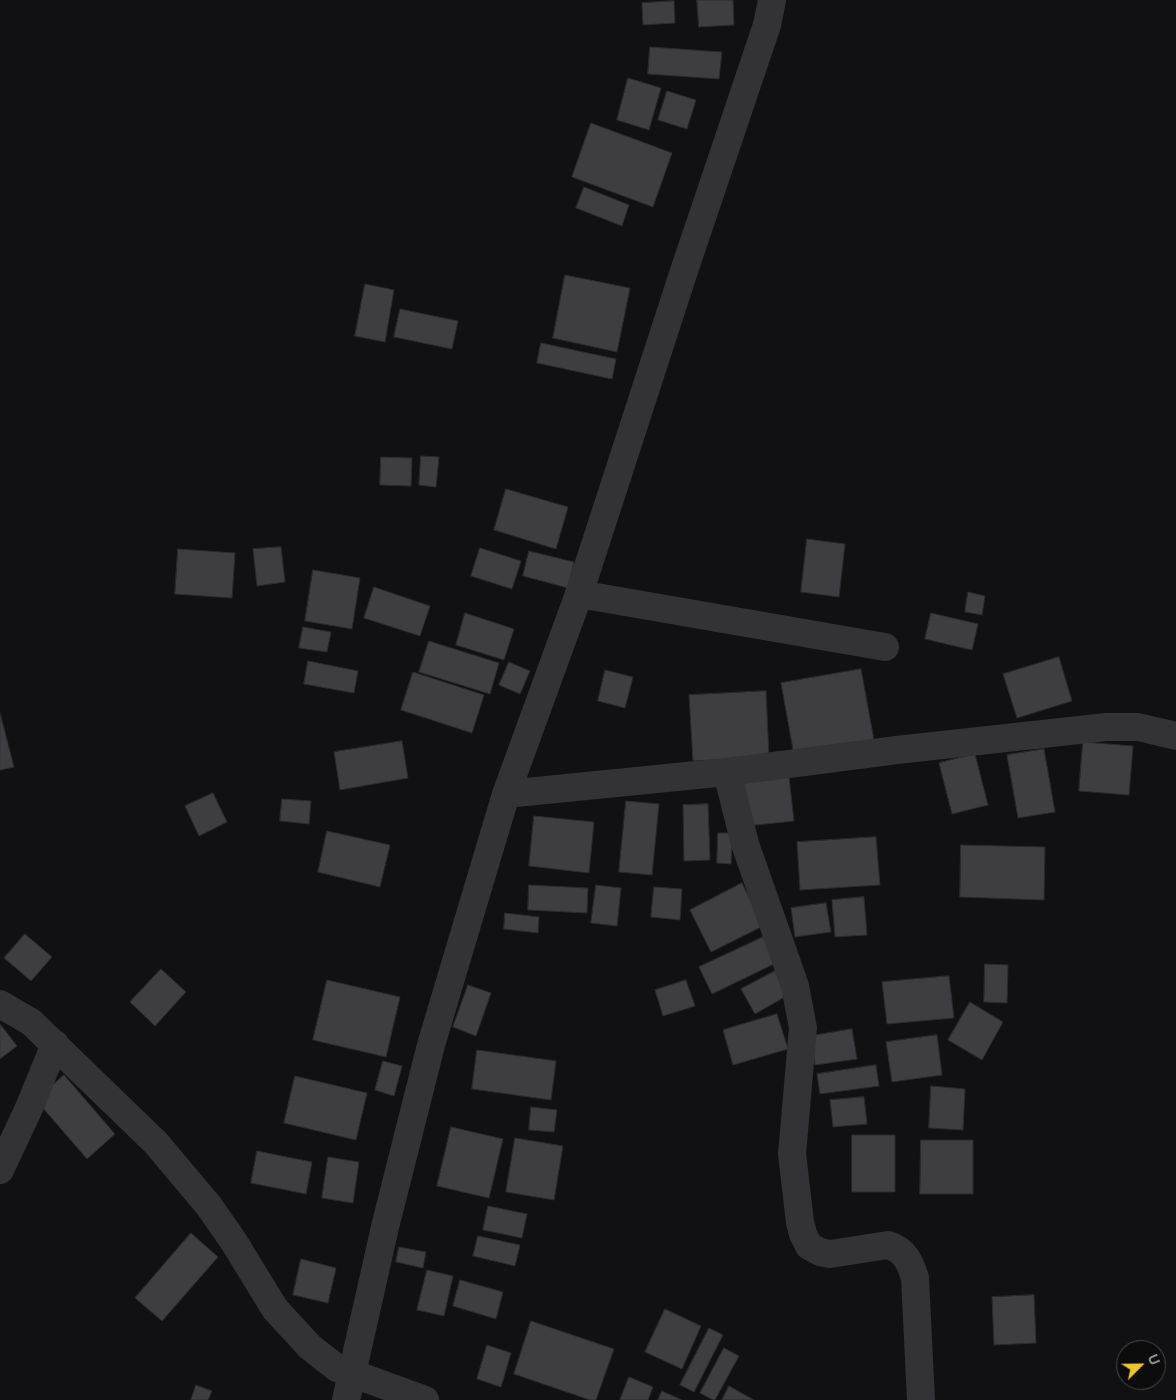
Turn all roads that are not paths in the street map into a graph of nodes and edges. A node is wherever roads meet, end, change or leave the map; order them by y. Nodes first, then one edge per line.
1 (772, 0) edge
2 (579, 594) junction
3 (885, 646) dead end
4 (1176, 736) edge
5 (727, 772) junction
6 (506, 794) junction
7 (0, 1004) edge
8 (55, 1044) junction
9 (0, 1170) edge
10 (352, 1373) junction
11 (346, 1400) edge
12 (425, 1400) edge
13 (920, 1400) edge

1 - 2 street
2 - 3 street
2 - 6 street
4 - 5 street
5 - 6 street
5 - 13 street
6 - 10 street
7 - 8 street
8 - 9 street
8 - 10 street
10 - 11 street
10 - 12 street

